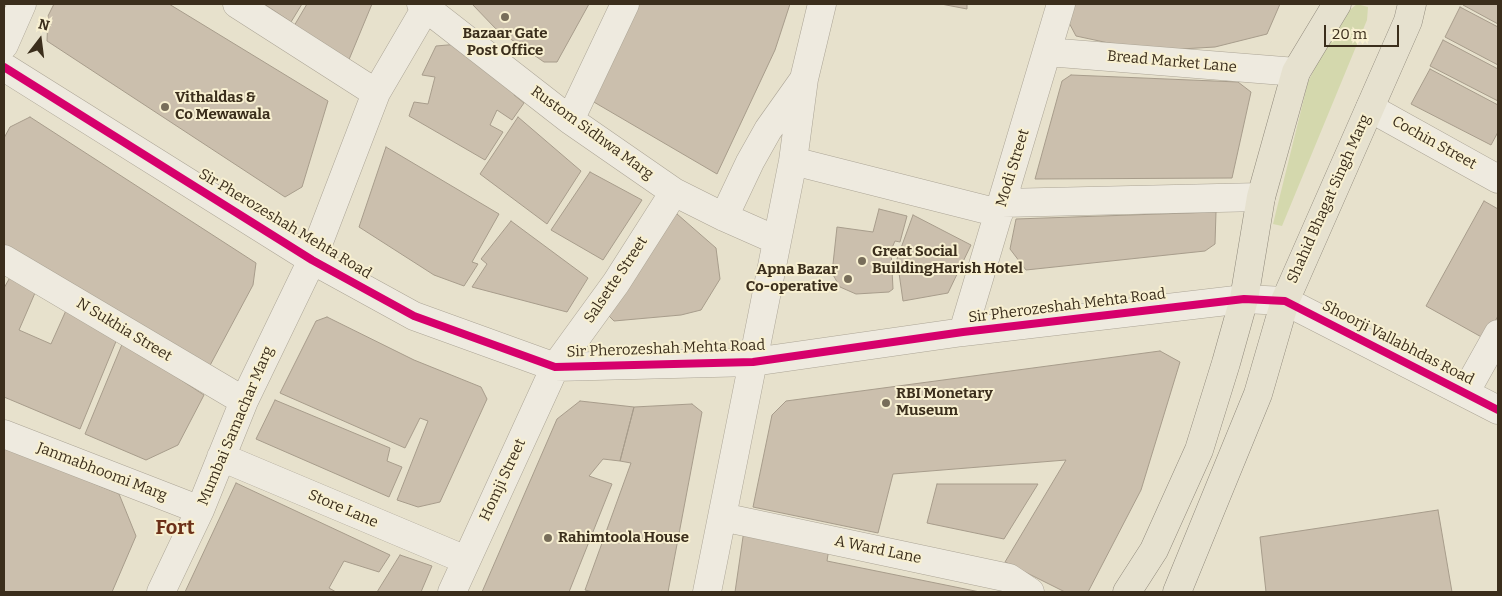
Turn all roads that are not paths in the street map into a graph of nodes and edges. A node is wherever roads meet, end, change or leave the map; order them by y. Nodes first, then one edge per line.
1 (22, 4) edge
2 (237, 4) edge
3 (626, 4) edge
4 (822, 4) edge
5 (1061, 4) edge
6 (1337, 4) edge
7 (1412, 4) edge
8 (425, 5) edge
9 (4, 45) edge
10 (1048, 52) junction
11 (4, 67) edge
12 (1296, 72) junction
13 (804, 79) junction
14 (376, 93) junction
15 (1370, 108) junction
16 (570, 120) junction
17 (793, 162) junction
18 (1498, 179) edge
19 (674, 192) junction
20 (1261, 196) junction
21 (1001, 208) junction
22 (724, 217) junction
23 (776, 240) junction
24 (4, 259) edge
25 (312, 260) junction
26 (1244, 299) junction
27 (1285, 300) junction
28 (963, 332) junction
29 (1498, 334) edge
30 (753, 362) junction
31 (555, 367) junction
32 (1465, 393) junction
33 (244, 402) junction
34 (1498, 410) edge
35 (4, 434) edge
36 (220, 458) junction
37 (200, 510) junction
38 (722, 517) junction
39 (466, 560) junction
40 (160, 592) edge
41 (452, 592) edge
42 (707, 592) edge
43 (1030, 592) edge
44 (1127, 592) edge
45 (1177, 592) edge

1 - 9 street
2 - 14 street
3 - 16 street
4 - 13 street
5 - 10 street, Modi Street
6 - 12 main road
7 - 15 main road, Shahid Bhagat Singh Marg
8 - 14 street, Mumbai Samachar Marg
8 - 16 street, Rustom Sidhwa Marg
10 - 12 street, Bread Market Lane
10 - 21 street, Modi Street
11 - 25 street, Sir Pherozeshah Mehta Road
12 - 20 main road
13 - 17 street
13 - 22 street
14 - 25 street, Mumbai Samachar Marg
15 - 18 street, Cochin Street
15 - 27 main road, Shahid Bhagat Singh Marg
16 - 19 street, Rustom Sidhwa Marg
17 - 21 street
17 - 23 street
19 - 22 street, Rustom Sidhwa Marg
19 - 31 street, Salsette Street
20 - 21 street
20 - 26 main road
21 - 28 street, Modi Street
22 - 23 street, Rustom Sidhwa Marg
23 - 30 street
24 - 33 street, N Sukhia Street
25 - 31 street, Sir Pherozeshah Mehta Road
25 - 33 street, Mumbai Samachar Marg
26 - 27 street, Sir Pherozeshah Mehta Road
26 - 28 street, Sir Pherozeshah Mehta Road
26 - 44 main road
27 - 32 street, Shoorji Vallabhdas Road
27 - 45 main road, Shahid Bhagat Singh Marg
28 - 30 street, Sir Pherozeshah Mehta Road
29 - 32 street
30 - 31 street, Sir Pherozeshah Mehta Road
30 - 38 street
31 - 39 street, Homji Street
32 - 34 street, Shoorji Vallabhdas Road
33 - 36 street, Mumbai Samachar Marg
35 - 37 street, Janmabhoomi Marg
36 - 37 street, Mumbai Samachar Marg
36 - 39 street, Store Lane
37 - 40 street, Mumbai Samachar Marg
38 - 42 street
38 - 43 street, A Ward Lane
39 - 41 street, Homji Street

